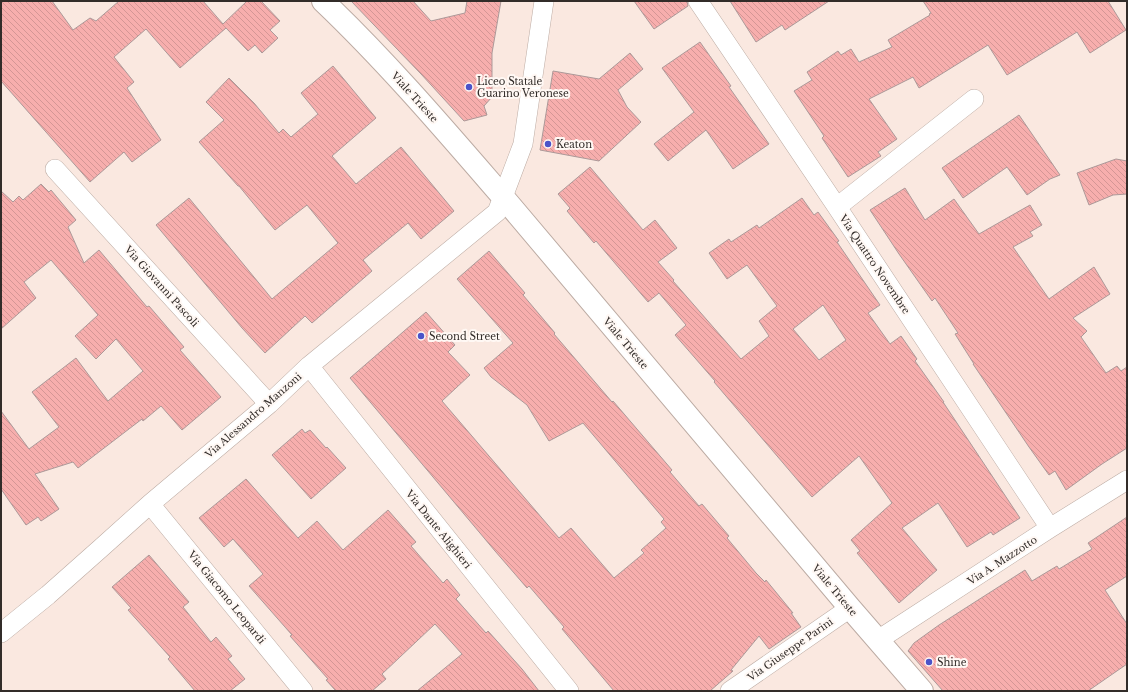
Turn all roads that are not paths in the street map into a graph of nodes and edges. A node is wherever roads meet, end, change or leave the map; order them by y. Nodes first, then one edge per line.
1 (323, 1) edge
2 (544, 1) edge
3 (698, 1) edge
4 (974, 98) dead end
5 (55, 169) dead end
6 (503, 197) junction
7 (836, 207) junction
8 (309, 366) junction
9 (269, 404) junction
10 (1127, 480) edge
11 (150, 504) junction
12 (1050, 528) junction
13 (850, 608) junction
14 (1, 633) edge
15 (878, 640) junction
16 (303, 691) edge
17 (569, 691) edge
18 (730, 691) edge
19 (922, 691) edge

1 - 6 street, Viale Trieste
2 - 6 street, Via Alessandro Manzoni
3 - 7 street, Via Quattro Novembre
4 - 7 street
5 - 9 street, Via Giovanni Pascoli
6 - 8 street, Via Alessandro Manzoni
6 - 13 street, Viale Trieste
7 - 12 street, Via Quattro Novembre
8 - 9 street, Via Alessandro Manzoni
8 - 17 street, Via Dante Alighieri
9 - 11 street, Via Alessandro Manzoni
10 - 12 street, Via A. Mazzotto
11 - 14 street, Via Alessandro Manzoni
11 - 16 street, Via Giacomo Leopardi
12 - 15 street, Via A. Mazzotto
13 - 15 street, Viale Trieste
13 - 18 street, Via Giuseppe Parini
15 - 19 street, Viale Trieste

